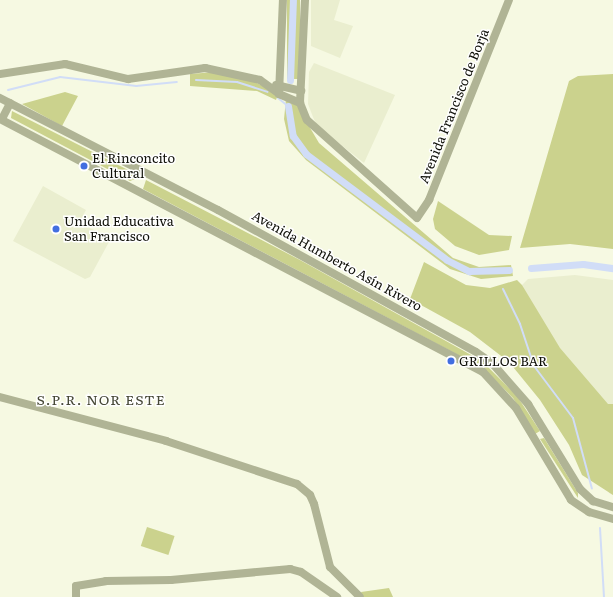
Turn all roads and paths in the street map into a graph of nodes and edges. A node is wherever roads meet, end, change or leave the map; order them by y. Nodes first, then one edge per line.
1 (283, 0) edge
2 (305, 0) edge
3 (509, 0) edge
4 (0, 74) edge
5 (272, 85) junction
6 (281, 85) junction
7 (301, 91) junction
8 (279, 94) junction
9 (0, 98) edge
10 (10, 103) junction
11 (300, 103) junction
12 (1, 119) edge
13 (0, 397) edge
14 (544, 433) junction
15 (535, 440) junction
16 (611, 506) edge
17 (611, 518) edge
18 (76, 597) edge
19 (337, 597) edge
20 (360, 597) edge

1 - 6 street
2 - 7 street
3 - 11 street, Avenida Francisco de Borja
4 - 5 street
5 - 6 street
5 - 8 street
6 - 7 street
6 - 8 street
7 - 11 street
8 - 11 street
9 - 10 street, Avenida Humberto Asín Rivero
10 - 12 street
10 - 14 street, Avenida Humberto Asín Rivero
12 - 15 street
13 - 20 street
14 - 15 street
14 - 16 street, Avenida Humberto Asín Rivero
15 - 17 street
18 - 19 street

